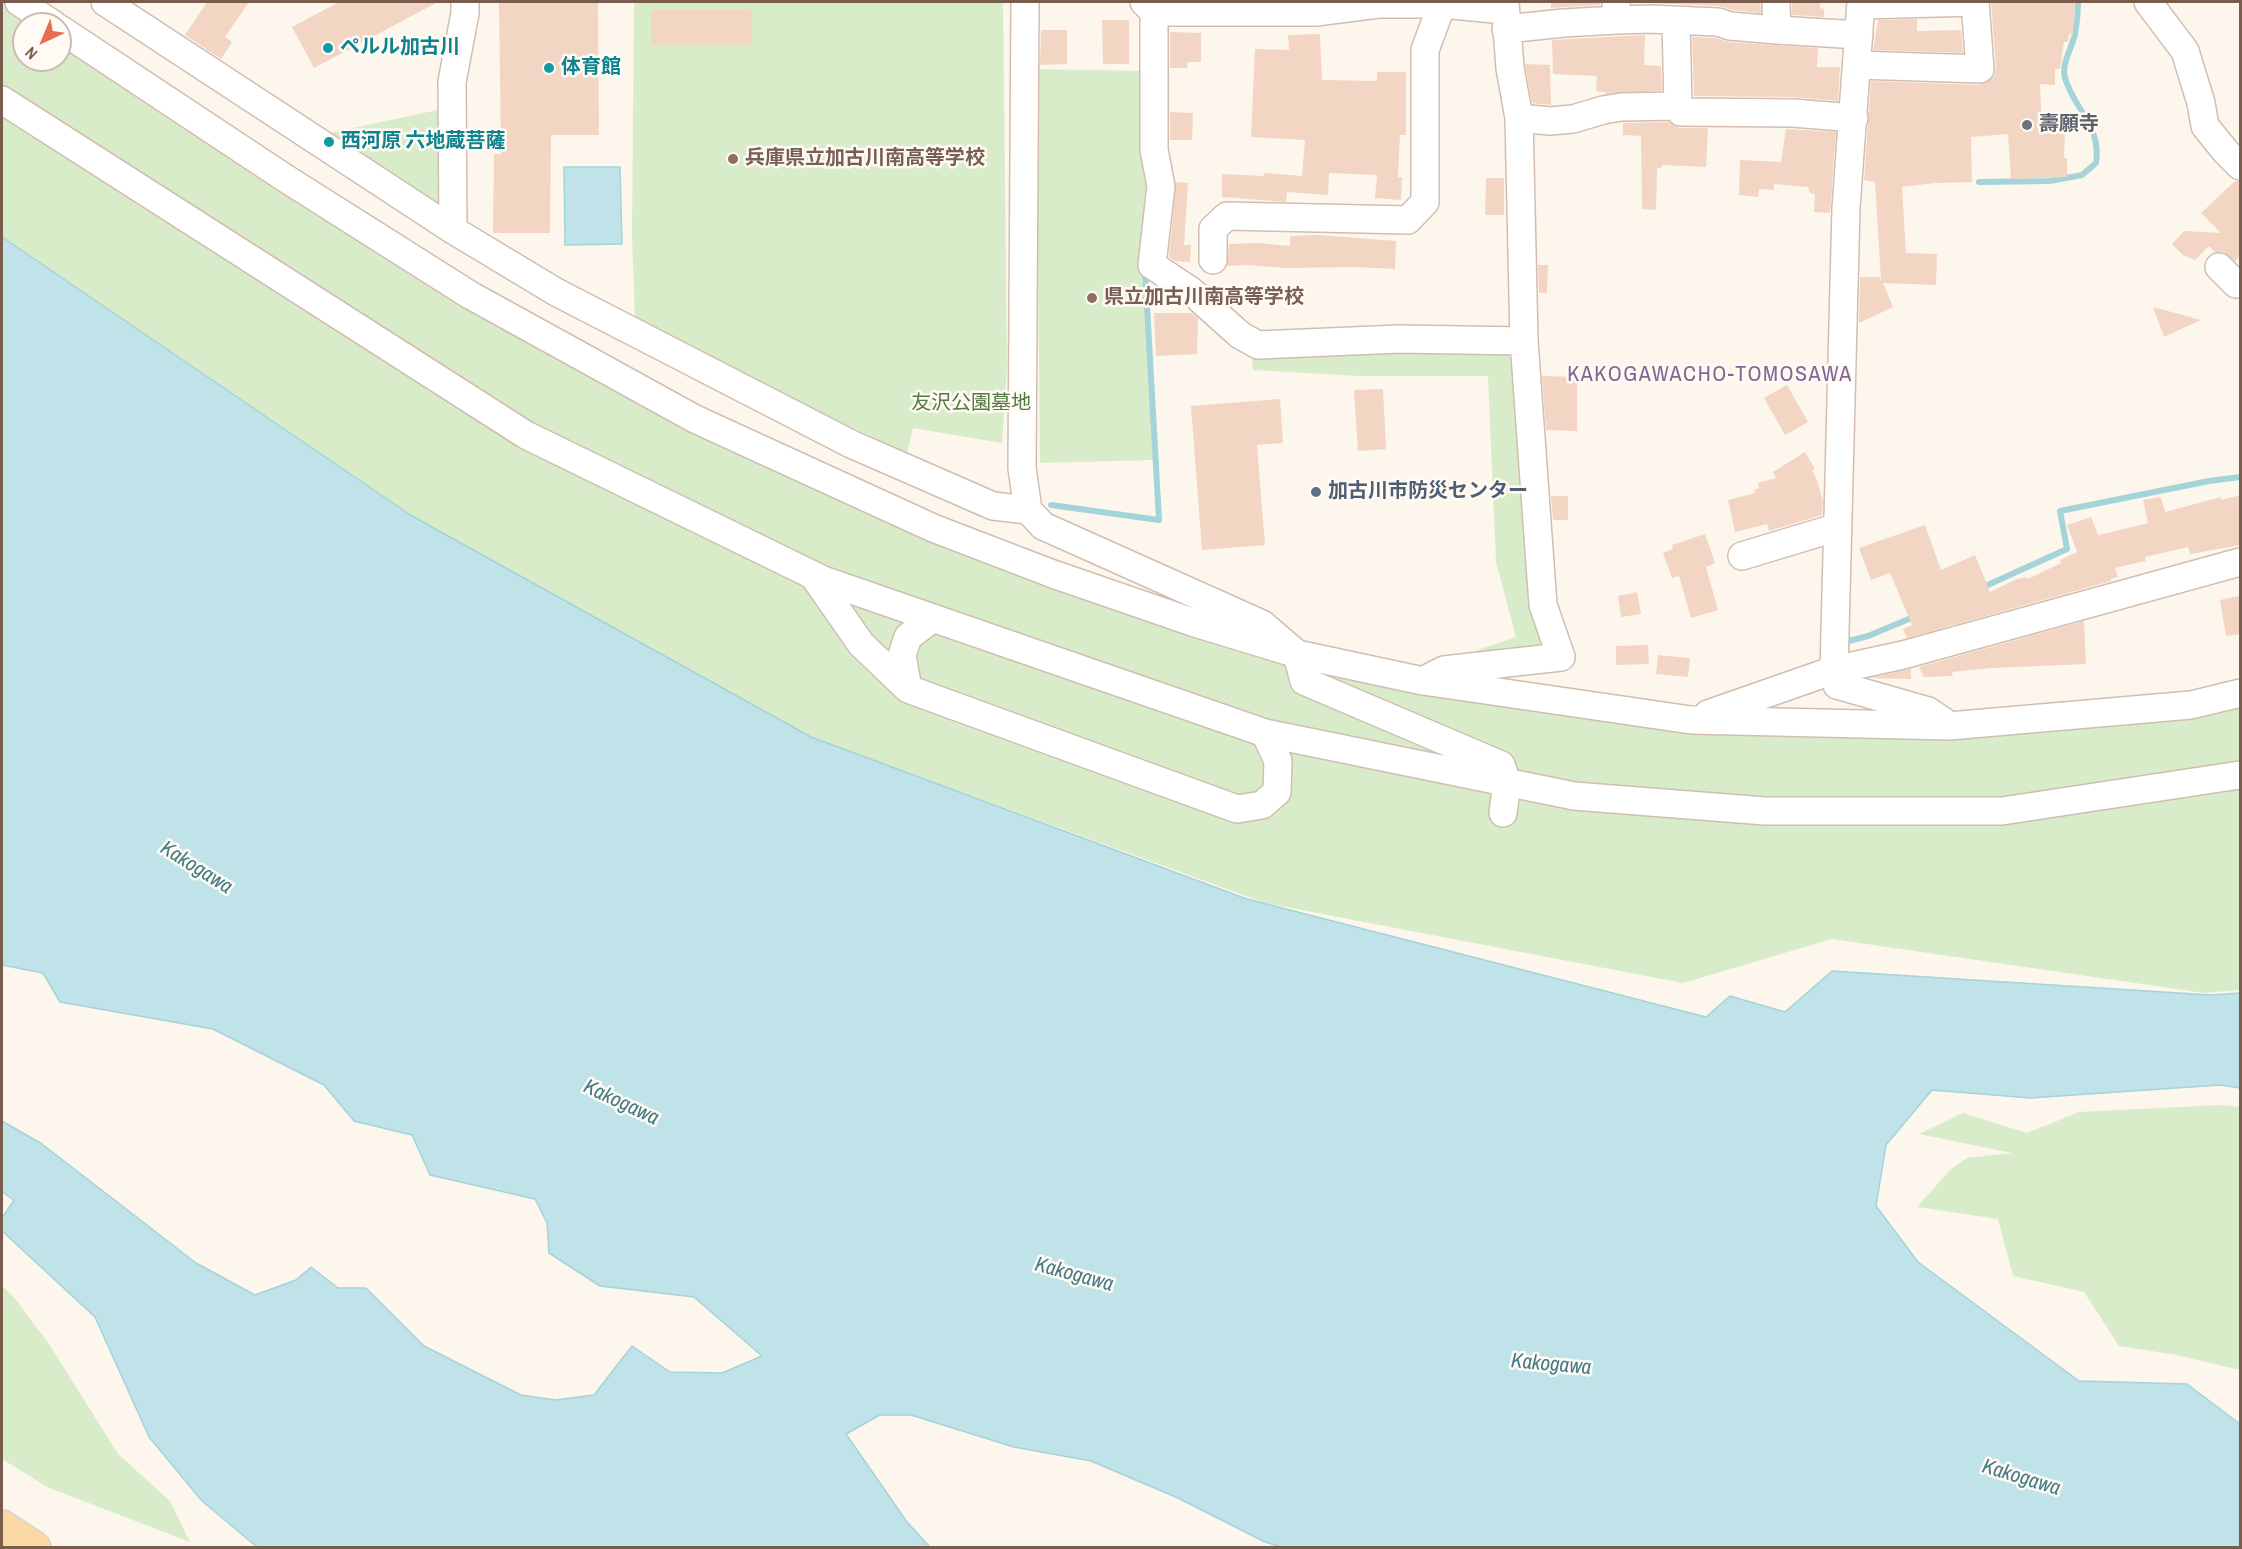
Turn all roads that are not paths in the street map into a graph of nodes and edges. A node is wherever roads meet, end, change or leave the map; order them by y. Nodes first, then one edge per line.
1 (19, 2) edge
2 (105, 2) edge
3 (465, 2) edge
4 (1025, 2) edge
5 (1776, 2) edge
6 (1975, 2) edge
7 (2148, 2) edge
8 (1861, 3) edge
9 (1443, 4) junction
10 (1149, 7) edge
11 (1617, 11) edge
12 (34, 12) edge
13 (136, 13) edge
14 (1505, 13) edge
15 (1676, 21) junction
16 (1777, 30) junction
17 (1859, 35) junction
18 (72, 37) edge
19 (1857, 65) junction
20 (2, 100) edge
21 (1678, 106) junction
22 (1519, 118) junction
23 (1854, 118) junction
24 (2241, 166) edge
25 (453, 230) junction
26 (1213, 260) dead end
27 (1524, 340) junction
28 (1028, 510) junction
29 (1838, 527) junction
30 (1742, 556) dead end
31 (2241, 562) edge
32 (813, 575) junction
33 (933, 618) junction
34 (1297, 654) junction
35 (1834, 670) junction
36 (1422, 681) junction
37 (908, 689) junction
38 (2241, 693) edge
39 (1691, 720) junction
40 (1950, 726) junction
41 (1265, 733) junction
42 (2241, 775) edge
43 (1507, 782) junction
44 (1503, 813) dead end
45 (2, 1527) edge
46 (34, 1548) edge

1 - 12 street
2 - 13 street
3 - 25 street
4 - 28 street
5 - 16 street
6 - 8 street
6 - 19 street
7 - 24 street
8 - 17 street
9 - 10 street
9 - 14 street
9 - 26 street
10 - 27 street
11 - 14 street
11 - 15 street
13 - 25 street
14 - 22 street
15 - 16 street
15 - 21 street
16 - 17 street
17 - 19 street
18 - 34 street
19 - 23 street
20 - 32 street
21 - 22 street
21 - 23 street
22 - 27 street
23 - 29 street
25 - 28 street
27 - 36 street
28 - 34 street
29 - 30 street
29 - 35 street
31 - 35 street
32 - 33 street
32 - 37 street
33 - 37 street
33 - 41 street
34 - 36 street
34 - 43 street
35 - 39 street
35 - 40 street
36 - 39 street
37 - 41 street
38 - 40 street
39 - 40 street
41 - 43 street
42 - 43 street
43 - 44 street
45 - 46 main road

